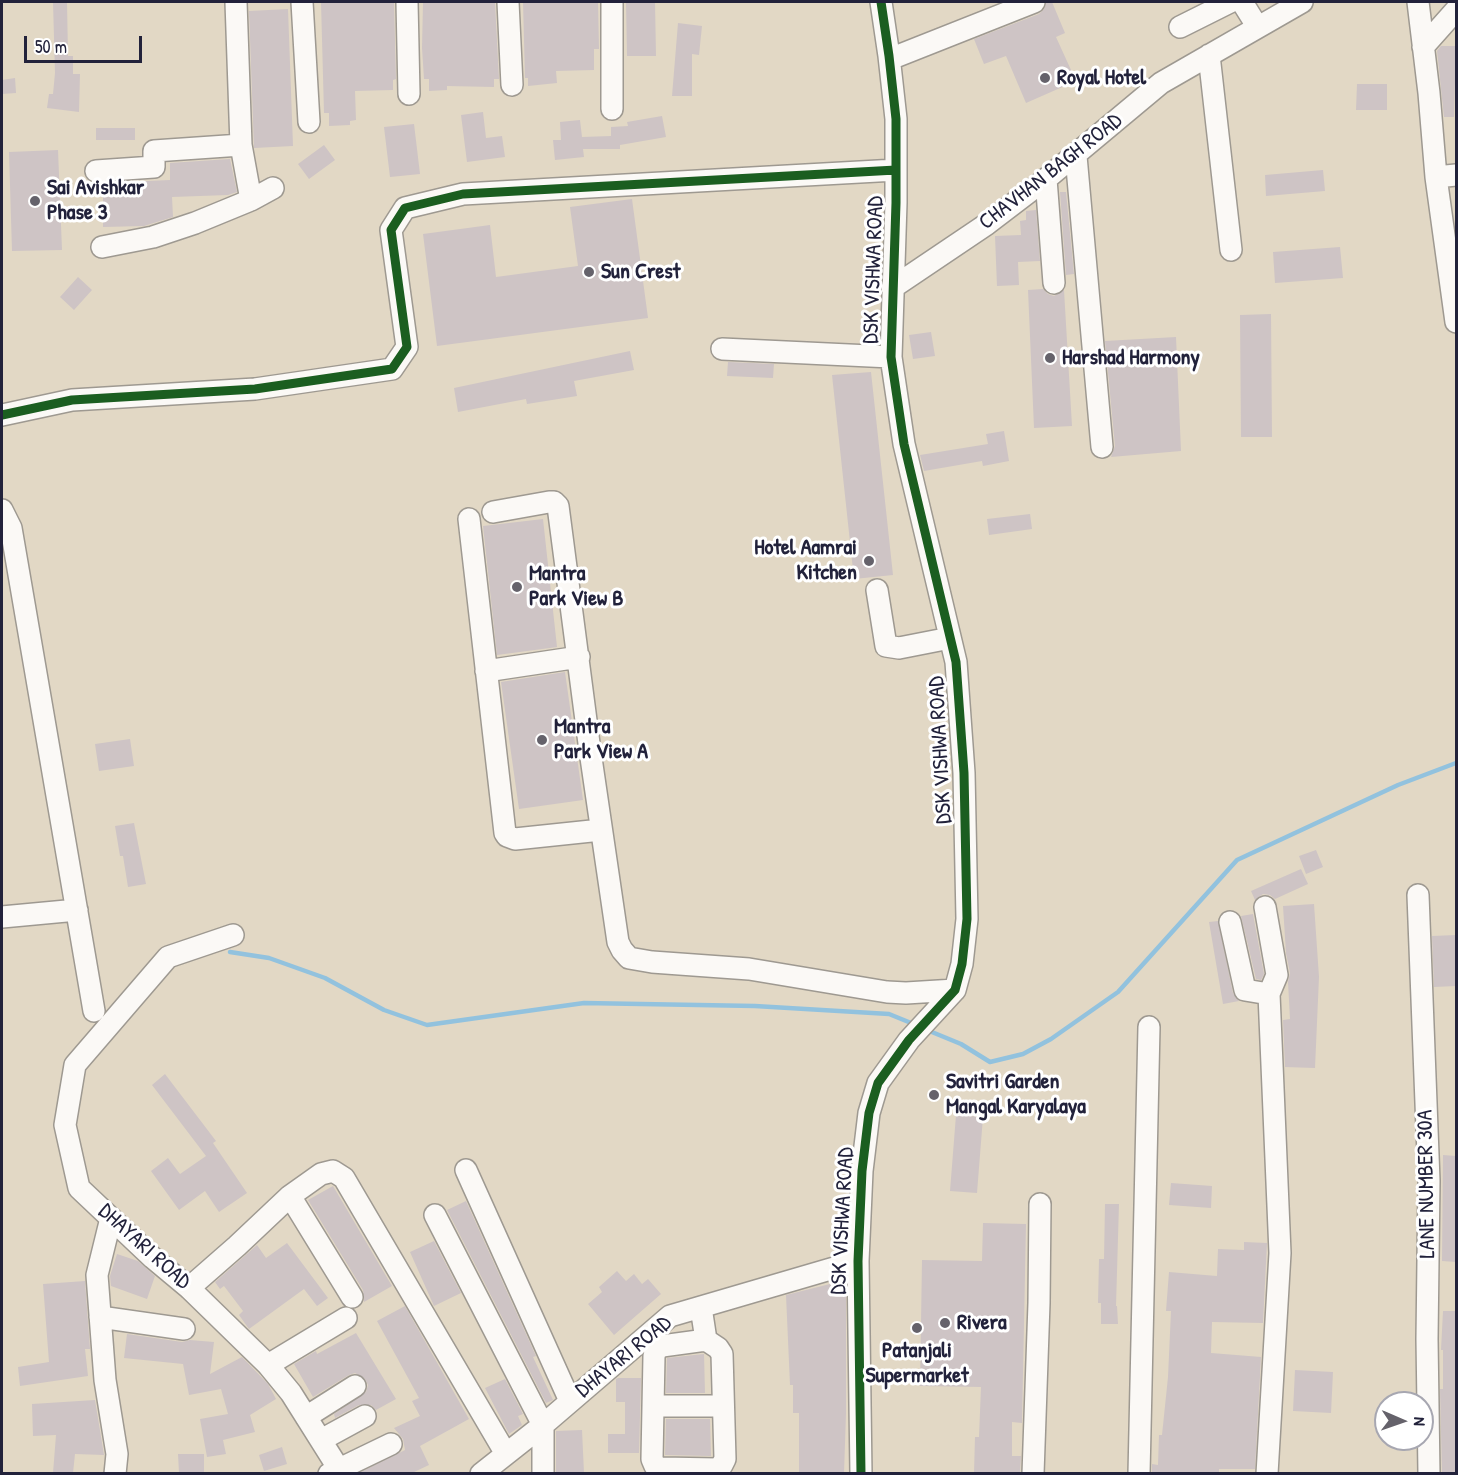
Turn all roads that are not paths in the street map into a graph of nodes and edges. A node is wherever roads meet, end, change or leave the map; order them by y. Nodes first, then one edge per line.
1 (236, 2) edge
2 (302, 2) edge
3 (407, 2) edge
4 (508, 2) edge
5 (612, 2) edge
6 (881, 2) edge
7 (1034, 2) edge
8 (1230, 2) edge
9 (1242, 2) edge
10 (1302, 2) edge
11 (1418, 2) edge
12 (1456, 10) edge
13 (1257, 26) junction
14 (1180, 27) dead end
15 (1423, 47) junction
16 (1209, 54) junction
17 (890, 59) junction
18 (512, 85) dead end
19 (409, 94) dead end
20 (612, 109) dead end
21 (309, 122) dead end
22 (241, 145) junction
23 (1076, 156) junction
24 (896, 170) junction
25 (96, 171) dead end
26 (1446, 176) edge
27 (1046, 179) junction
28 (273, 188) dead end
29 (251, 200) junction
30 (102, 247) dead end
31 (1231, 250) dead end
32 (1054, 283) dead end
33 (892, 288) junction
34 (1456, 322) edge
35 (722, 349) dead end
36 (891, 357) junction
37 (2, 415) edge
38 (1102, 447) dead end
39 (2, 510) edge
40 (493, 512) dead end
41 (469, 519) dead end
42 (877, 590) dead end
43 (950, 638) junction
44 (579, 657) junction
45 (486, 671) junction
46 (602, 830) junction
47 (1418, 895) dead end
48 (1265, 907) dead end
49 (77, 910) junction
50 (2, 917) edge
51 (1230, 922) dead end
52 (233, 935) dead end
53 (1269, 994) junction
54 (949, 997) junction
55 (94, 1011) dead end
56 (1149, 1027) dead end
57 (465, 1170) dead end
58 (290, 1196) junction
59 (1040, 1204) dead end
60 (435, 1215) dead end
61 (111, 1218) junction
62 (858, 1261) junction
63 (189, 1288) junction
64 (352, 1297) dead end
65 (702, 1307) junction
66 (100, 1317) junction
67 (345, 1318) dead end
68 (184, 1329) dead end
69 (706, 1340) junction
70 (268, 1365) junction
71 (356, 1386) dead end
72 (570, 1401) junction
73 (653, 1406) junction
74 (723, 1406) junction
75 (306, 1416) junction
76 (365, 1416) dead end
77 (543, 1425) junction
78 (321, 1440) junction
79 (391, 1443) dead end
80 (506, 1454) junction
81 (337, 1472) edge
82 (115, 1473) edge
83 (481, 1473) edge
84 (543, 1473) edge
85 (861, 1473) edge
86 (1034, 1473) edge
87 (1139, 1473) edge
88 (1267, 1473) edge
89 (1429, 1473) edge

1 - 22 street
2 - 21 street
3 - 19 street
4 - 18 street
5 - 20 street
6 - 17 street, DSK VISHWA ROAD
7 - 17 street
8 - 14 street
9 - 13 street
10 - 13 street, CHAVHAN BAGH ROAD
11 - 15 street
12 - 15 street
13 - 16 street, CHAVHAN BAGH ROAD
15 - 26 street
16 - 23 street, CHAVHAN BAGH ROAD
16 - 31 street
17 - 24 street, DSK VISHWA ROAD
22 - 25 street
22 - 29 street
23 - 27 street, CHAVHAN BAGH ROAD
23 - 38 street
24 - 33 street, DSK VISHWA ROAD
24 - 37 street
26 - 34 street
27 - 32 street
27 - 33 street, CHAVHAN BAGH ROAD
28 - 29 street
29 - 30 street
33 - 36 street, DSK VISHWA ROAD
35 - 36 street
36 - 43 street, DSK VISHWA ROAD
39 - 49 street
40 - 44 street
41 - 45 street
42 - 43 street
43 - 54 street, DSK VISHWA ROAD
44 - 45 street
44 - 46 street
45 - 46 street
46 - 54 street
47 - 89 street, LANE NUMBER 30A
48 - 53 street
49 - 50 street
49 - 55 street
51 - 53 street
52 - 61 street, DHAYARI ROAD
53 - 88 street
54 - 62 street, DSK VISHWA ROAD
56 - 87 street
57 - 72 street
58 - 63 street
58 - 64 street
58 - 80 street
59 - 86 street
60 - 77 street
61 - 63 street, DHAYARI ROAD
61 - 66 street
62 - 65 street, DHAYARI ROAD
62 - 85 street, DSK VISHWA ROAD
63 - 70 street, DHAYARI ROAD
65 - 69 street
65 - 72 street, DHAYARI ROAD
66 - 68 street
66 - 82 street
67 - 70 street
69 - 73 street
69 - 74 street
70 - 75 street, DHAYARI ROAD
71 - 75 street
72 - 77 street, DHAYARI ROAD
73 - 74 street
73 - 74 street
75 - 78 street, DHAYARI ROAD
76 - 78 street
77 - 80 street, DHAYARI ROAD
77 - 84 street
78 - 81 street, DHAYARI ROAD
79 - 81 street
80 - 83 street, DHAYARI ROAD

